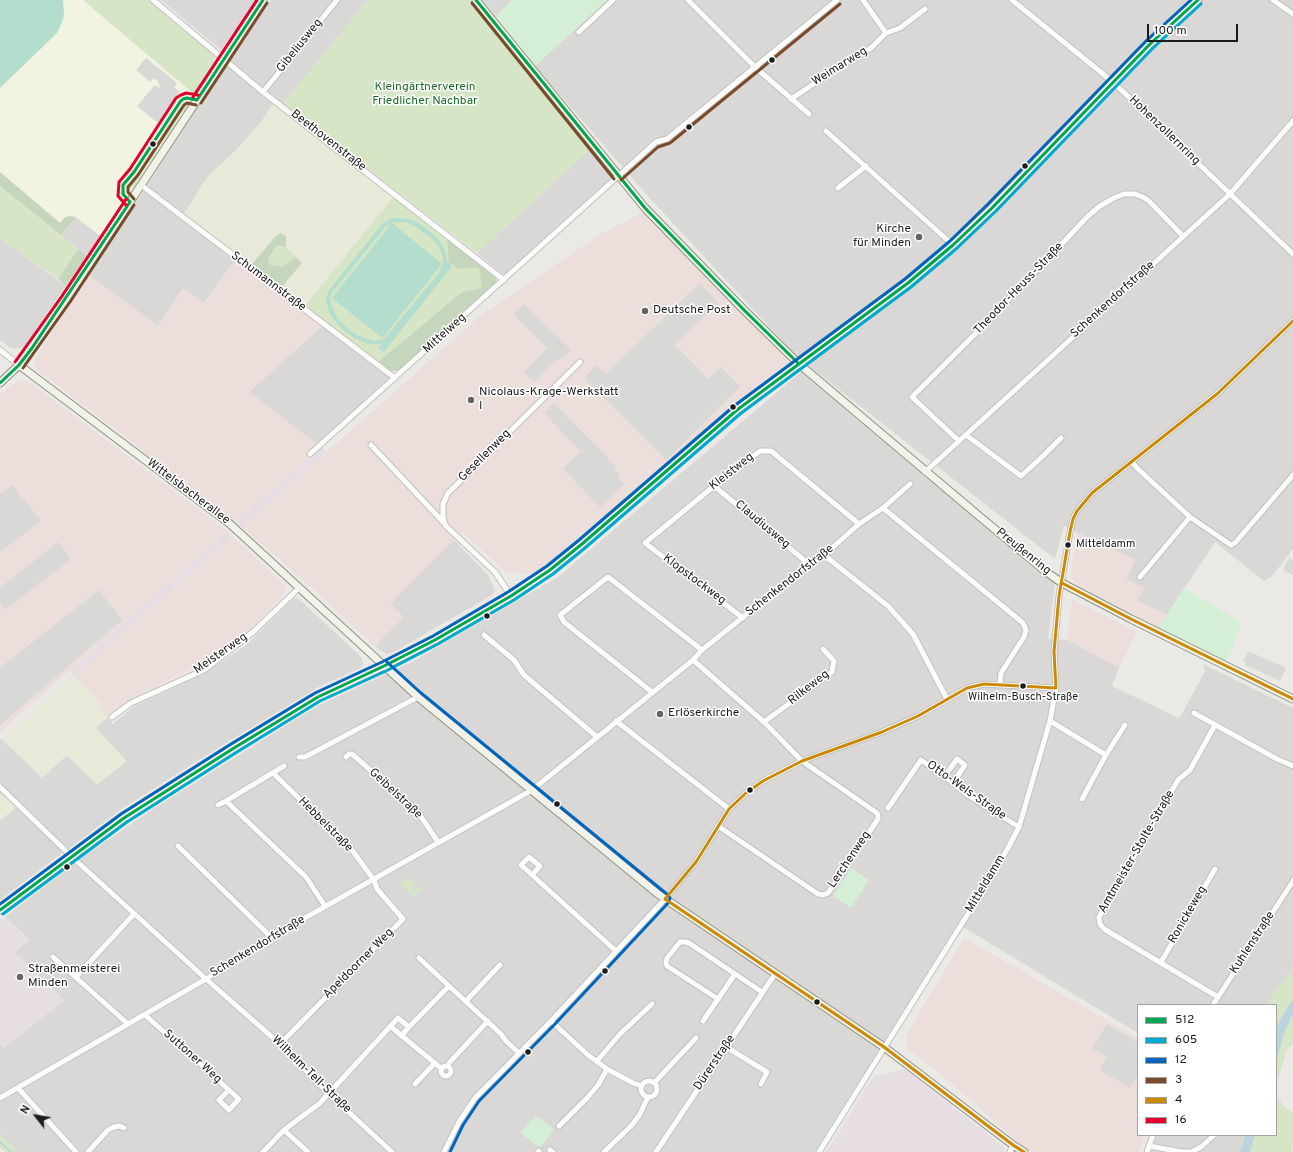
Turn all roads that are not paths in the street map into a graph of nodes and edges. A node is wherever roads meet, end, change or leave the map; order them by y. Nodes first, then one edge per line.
1 (153, 0) edge
2 (263, 0) edge
3 (337, 0) edge
4 (476, 0) edge
5 (613, 0) edge
6 (688, 0) edge
7 (837, 0) edge
8 (863, 0) edge
9 (1012, 0) edge
10 (1198, 0) edge
11 (1273, 0) edge
12 (925, 8) dead end
13 (1293, 14) edge
14 (579, 32) dead end
15 (886, 33) junction
16 (224, 59) junction
17 (755, 67) junction
18 (1113, 82) junction
19 (264, 92) junction
20 (791, 99) junction
21 (809, 114) dead end
22 (1293, 121) edge
23 (826, 131) dead end
24 (866, 166) junction
25 (618, 176) junction
26 (141, 186) junction
27 (838, 188) dead end
28 (1230, 194) junction
29 (1183, 236) junction
30 (953, 245) junction
31 (1293, 254) edge
32 (504, 280) junction
33 (1293, 321) edge
34 (0, 350) edge
35 (580, 362) dead end
36 (799, 364) junction
37 (19, 365) junction
38 (395, 378) junction
39 (0, 383) edge
40 (966, 435) junction
41 (1060, 438) dead end
42 (960, 442) junction
43 (371, 445) dead end
44 (310, 454) dead end
45 (1132, 462) junction
46 (925, 472) junction
47 (1293, 476) edge
48 (910, 484) dead end
49 (714, 486) junction
50 (883, 508) junction
51 (1190, 516) junction
52 (860, 524) junction
53 (445, 525) junction
54 (645, 543) joint
55 (824, 555) junction
56 (809, 564) junction
57 (1140, 577) dead end
58 (1062, 583) junction
59 (299, 588) junction
60 (511, 596) junction
61 (743, 618) junction
62 (484, 635) dead end
63 (823, 649) dead end
64 (702, 650) junction
65 (693, 660) junction
66 (384, 666) junction
67 (1000, 684) junction
68 (1056, 688) junction
69 (652, 692) junction
70 (418, 697) junction
71 (947, 699) junction
72 (1293, 699) edge
73 (1194, 713) dead end
74 (112, 717) dead end
75 (616, 721) junction
76 (1050, 721) junction
77 (764, 722) junction
78 (1125, 725) dead end
79 (1215, 725) junction
80 (596, 736) junction
81 (1106, 755) junction
82 (299, 757) dead end
83 (346, 757) dead end
84 (802, 761) junction
85 (284, 766) dead end
86 (1293, 766) edge
87 (273, 773) junction
88 (945, 776) junction
89 (953, 783) junction
90 (0, 787) edge
91 (532, 790) junction
92 (1082, 799) dead end
93 (226, 801) junction
94 (218, 804) dead end
95 (888, 808) dead end
96 (729, 809) junction
97 (718, 826) junction
98 (1019, 826) junction
99 (438, 842) junction
100 (178, 846) dead end
101 (71, 856) junction
102 (1215, 869) dead end
103 (532, 875) dead end
104 (374, 880) junction
105 (1293, 881) edge
106 (665, 899) junction
107 (325, 906) junction
108 (0, 910) edge
109 (134, 914) junction
110 (271, 937) junction
111 (616, 951) junction
112 (53, 957) dead end
113 (419, 958) dead end
114 (1161, 962) junction
115 (500, 965) dead end
116 (735, 974) junction
117 (775, 974) junction
118 (76, 977) junction
119 (206, 979) junction
120 (449, 986) junction
121 (762, 992) junction
122 (1218, 997) junction
123 (718, 999) junction
124 (466, 1001) junction
125 (652, 1004) dead end
126 (1214, 1004) edge
127 (145, 1015) junction
128 (488, 1021) junction
129 (551, 1021) junction
130 (703, 1021) dead end
131 (128, 1024) junction
132 (390, 1026) junction
133 (409, 1027) junction
134 (401, 1036) junction
135 (696, 1038) dead end
136 (280, 1044) junction
137 (726, 1047) junction
138 (884, 1047) junction
139 (519, 1053) junction
140 (597, 1061) junction
141 (449, 1063) dead end
142 (434, 1064) junction
143 (442, 1069) dead end
144 (607, 1069) junction
145 (654, 1083) junction
146 (416, 1084) dead end
147 (761, 1084) dead end
148 (642, 1086) junction
149 (18, 1088) junction
150 (229, 1090) junction
151 (328, 1093) junction
152 (648, 1097) junction
153 (0, 1098) edge
154 (559, 1126) dead end
155 (124, 1128) dead end
156 (284, 1130) junction
157 (1153, 1136) edge
158 (1213, 1136) edge
159 (1149, 1146) junction
160 (1012, 1149) edge
161 (76, 1152) edge
162 (88, 1152) edge
163 (263, 1152) edge
164 (308, 1152) edge
165 (392, 1152) edge
166 (444, 1152) edge
167 (604, 1152) edge
168 (656, 1152) edge
169 (819, 1152) edge
170 (1024, 1152) edge
171 (1147, 1152) edge

1 - 16 street, Beethovenstraße
2 - 16 street
3 - 19 street, Gibeliusweg
4 - 25 street, Preußenring
5 - 14 street
6 - 17 street
7 - 17 street, Mittelweg
8 - 15 street
9 - 18 street, Hohenzollernring
10 - 18 street
11 - 13 street
12 - 15 street, Weimarweg
15 - 20 street, Weimarweg
16 - 19 street, Beethovenstraße
16 - 26 street
17 - 20 street
17 - 25 street, Mittelweg
18 - 28 street, Hohenzollernring
18 - 30 street
19 - 32 street, Beethovenstraße
20 - 21 street
22 - 28 street, Schenkendorfstraße
23 - 24 street
24 - 27 street
24 - 30 street
25 - 32 street, Mittelweg
25 - 36 street, Preußenring
26 - 37 street
26 - 38 street, Schumannstraße
28 - 29 street, Schenkendorfstraße
28 - 31 street, Hohenzollernring
29 - 40 street, Schenkendorfstraße
29 - 42 street, Theodor-Heuss-Straße
30 - 36 street
32 - 38 street, Mittelweg
33 - 45 street, Mitteldamm
34 - 37 street, Wittelsbacherallee
35 - 53 street, Gesellenweg
36 - 46 street, Preußenring
36 - 60 street
37 - 39 street
37 - 59 street, Wittelsbacherallee
38 - 44 street, Mittelweg
40 - 41 street
40 - 42 street, Schenkendorfstraße
42 - 46 street, Schenkendorfstraße
43 - 53 street
45 - 51 street
45 - 58 street, Mitteldamm
46 - 58 street, Preußenring
47 - 51 street
48 - 50 street, Schenkendorfstraße
49 - 52 street, Kleistweg
49 - 54 street, Kleistweg
49 - 56 street, Claudiusweg
50 - 52 street, Schenkendorfstraße
50 - 67 street
51 - 57 street
52 - 55 street, Schenkendorfstraße
53 - 60 street
54 - 61 street, Klopstockweg
55 - 56 street, Schenkendorfstraße
55 - 71 street
56 - 61 street, Schenkendorfstraße
58 - 68 street, Mitteldamm
58 - 72 street, Preußenring
59 - 66 street, Wittelsbacherallee
59 - 74 street, Meisterweg
60 - 66 street
61 - 64 street, Schenkendorfstraße
62 - 80 street
63 - 77 street, Rilkeweg
64 - 65 street, Schenkendorfstraße
64 - 69 street
65 - 69 street, Schenkendorfstraße
65 - 77 street
66 - 70 street, Wittelsbacherallee
66 - 101 street
67 - 68 street
67 - 71 street
68 - 76 street, Mitteldamm
69 - 75 street, Schenkendorfstraße
70 - 82 street
70 - 91 street, Wittelsbacherallee
71 - 84 street
73 - 79 street
75 - 80 street, Schenkendorfstraße
75 - 96 street
76 - 81 street
76 - 98 street, Mitteldamm
77 - 84 street
78 - 81 street
79 - 86 street
79 - 114 street, Amtmeister-Stolte-Straße
80 - 91 street, Schenkendorfstraße
81 - 92 street
83 - 99 street, Geibelstraße
84 - 96 street
84 - 97 street, Lerchenweg
85 - 87 street
87 - 93 street
87 - 104 street, Hebbelstraße
88 - 89 street, Otto-Wels-Straße
88 - 89 street
88 - 95 street, Otto-Wels-Straße
89 - 98 street, Otto-Wels-Straße
90 - 101 street, Wilhelm-Tell-Straße
91 - 99 street, Schenkendorfstraße
91 - 106 street, Wittelsbacherallee
93 - 94 street
93 - 107 street
96 - 97 street
97 - 106 street
98 - 138 street, Mitteldamm
99 - 104 street, Schenkendorfstraße
100 - 110 street
101 - 108 street
101 - 109 street, Wilhelm-Tell-Straße
102 - 114 street, Ronickeweg
103 - 111 street
104 - 107 street, Schenkendorfstraße
104 - 136 street, Apeldoorner Weg
105 - 122 street, Kuhlenstraße
106 - 111 street
106 - 117 street, Wittelsbacherallee
107 - 110 street, Schenkendorfstraße
109 - 118 street
109 - 119 street, Wilhelm-Tell-Straße
110 - 119 street, Schenkendorfstraße
111 - 129 street
112 - 118 street
113 - 120 street
114 - 122 street, Amtmeister-Stolte-Straße
115 - 124 street
116 - 121 street
116 - 123 street
116 - 123 street
117 - 121 street, Dürerstraße
117 - 138 street, Wittelsbacherallee
118 - 131 street
119 - 127 street, Schenkendorfstraße
119 - 136 street, Wilhelm-Tell-Straße
120 - 124 street
120 - 133 street
121 - 137 street, Dürerstraße
122 - 126 street, Kuhlenstraße
123 - 130 street
124 - 128 street
125 - 140 street
127 - 131 street, Schenkendorfstraße
127 - 150 street, Suttoner Weg
128 - 139 street
128 - 141 street
129 - 139 street
129 - 140 street
131 - 149 street, Schenkendorfstraße
132 - 133 street
132 - 134 street
132 - 151 street
133 - 134 street
134 - 142 street
135 - 145 street
136 - 151 street, Wilhelm-Tell-Straße
137 - 147 street
137 - 168 street, Dürerstraße
138 - 160 street, Wittelsbacherallee
138 - 169 street, Mitteldamm
139 - 166 street
140 - 144 street
142 - 143 street
142 - 146 street
144 - 148 street
144 - 154 street
145 - 148 street
145 - 152 street
148 - 152 street
149 - 153 street, Schenkendorfstraße
149 - 161 street
150 - 150 street, Suttoner Weg
151 - 156 street
151 - 165 street, Wilhelm-Tell-Straße
152 - 167 street
155 - 162 street
156 - 163 street
156 - 164 street
157 - 159 street
158 - 159 street
159 - 171 street
160 - 170 street, Wittelsbacherallee

